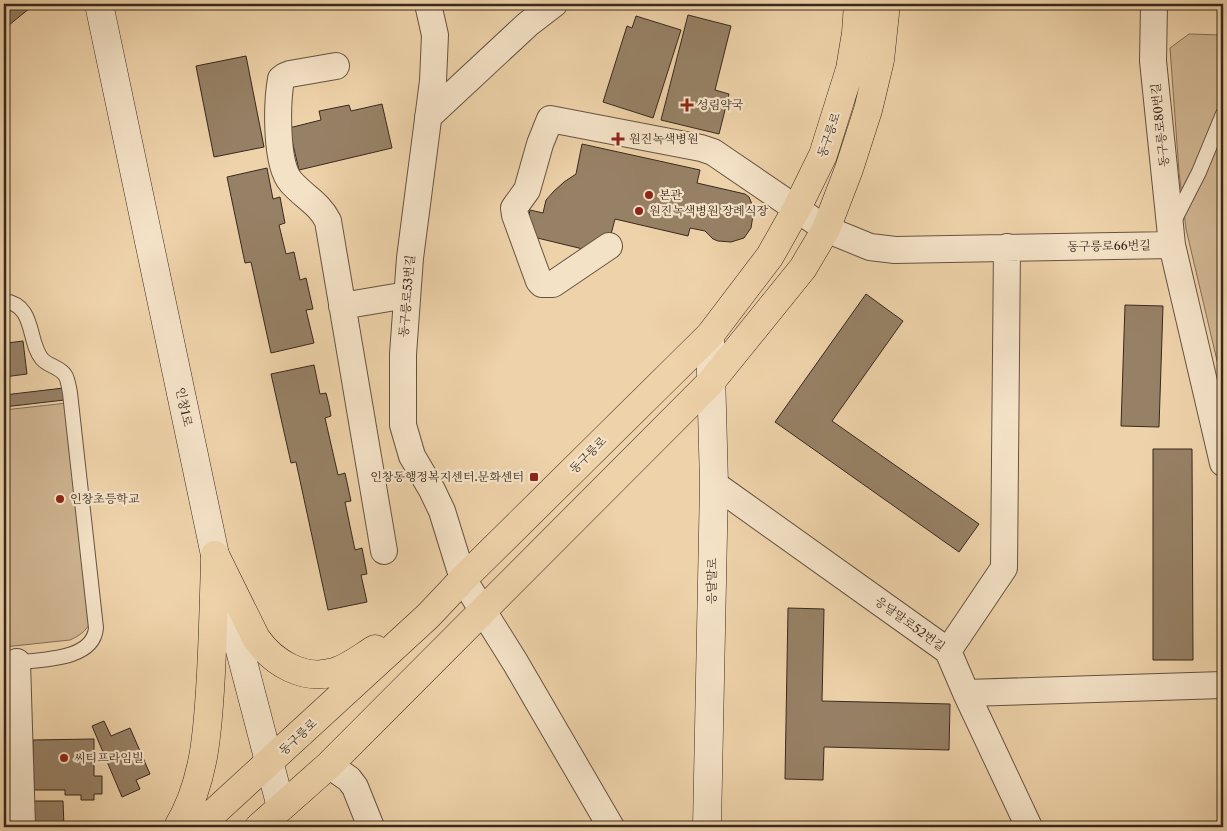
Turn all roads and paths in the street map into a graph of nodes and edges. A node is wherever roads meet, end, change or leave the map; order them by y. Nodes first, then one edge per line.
1 (99, 4) edge
2 (428, 4) edge
3 (554, 4) edge
4 (858, 4) edge
5 (886, 4) edge
6 (1154, 4) edge
7 (336, 66) dead end
8 (1223, 114) edge
9 (428, 116) junction
10 (797, 208) junction
11 (826, 229) junction
12 (1171, 237) junction
13 (609, 246) dead end
14 (1007, 247) junction
15 (407, 295) junction
16 (4, 302) edge
17 (342, 306) junction
18 (710, 335) junction
19 (710, 383) junction
20 (1223, 464) edge
21 (714, 484) junction
22 (384, 551) dead end
23 (215, 555) junction
24 (462, 579) junction
25 (483, 610) junction
26 (428, 616) junction
27 (948, 651) junction
28 (10, 663) edge
29 (1223, 685) edge
30 (966, 693) junction
31 (269, 763) junction
32 (329, 765) junction
33 (281, 807) junction
34 (22, 827) edge
35 (178, 827) edge
36 (198, 827) edge
37 (259, 827) edge
38 (371, 827) edge
39 (611, 827) edge
40 (707, 827) edge
41 (1029, 827) edge

1 - 23 street, 인창1로
2 - 9 street, 동구릉로53번길
3 - 9 street
4 - 10 main road, 동구릉로
5 - 11 main road
6 - 12 street, 동구릉로80번길
7 - 17 street
8 - 12 lane
9 - 15 street, 동구릉로53번길
10 - 11 street, 동구릉로66번길
10 - 13 street, 동구릉로66번길
10 - 18 main road, 동구릉로
11 - 14 street, 동구릉로66번길
11 - 19 main road
12 - 14 street, 동구릉로66번길
12 - 20 street
14 - 27 street
15 - 17 street
15 - 24 street, 동구릉로53번길
16 - 28 lane
17 - 22 street
18 - 19 street, 응달말로
18 - 24 main road, 동구릉로
19 - 21 street, 응달말로
19 - 25 main road
21 - 27 street, 응달말로52번길
21 - 40 street, 응달말로
23 - 26 main road
23 - 31 street, 인창1로
23 - 35 main road
24 - 25 street, 동구릉로53번길
24 - 26 main road, 동구릉로
25 - 32 main road
25 - 39 street, 동구릉로53번길
26 - 31 main road, 동구릉로
27 - 30 street, 응달말로52번길
28 - 34 street
29 - 30 street
30 - 41 street, 응달말로52번길
31 - 33 street, 인창1로
31 - 36 main road, 동구릉로
32 - 33 main road
32 - 38 street
33 - 37 main road

